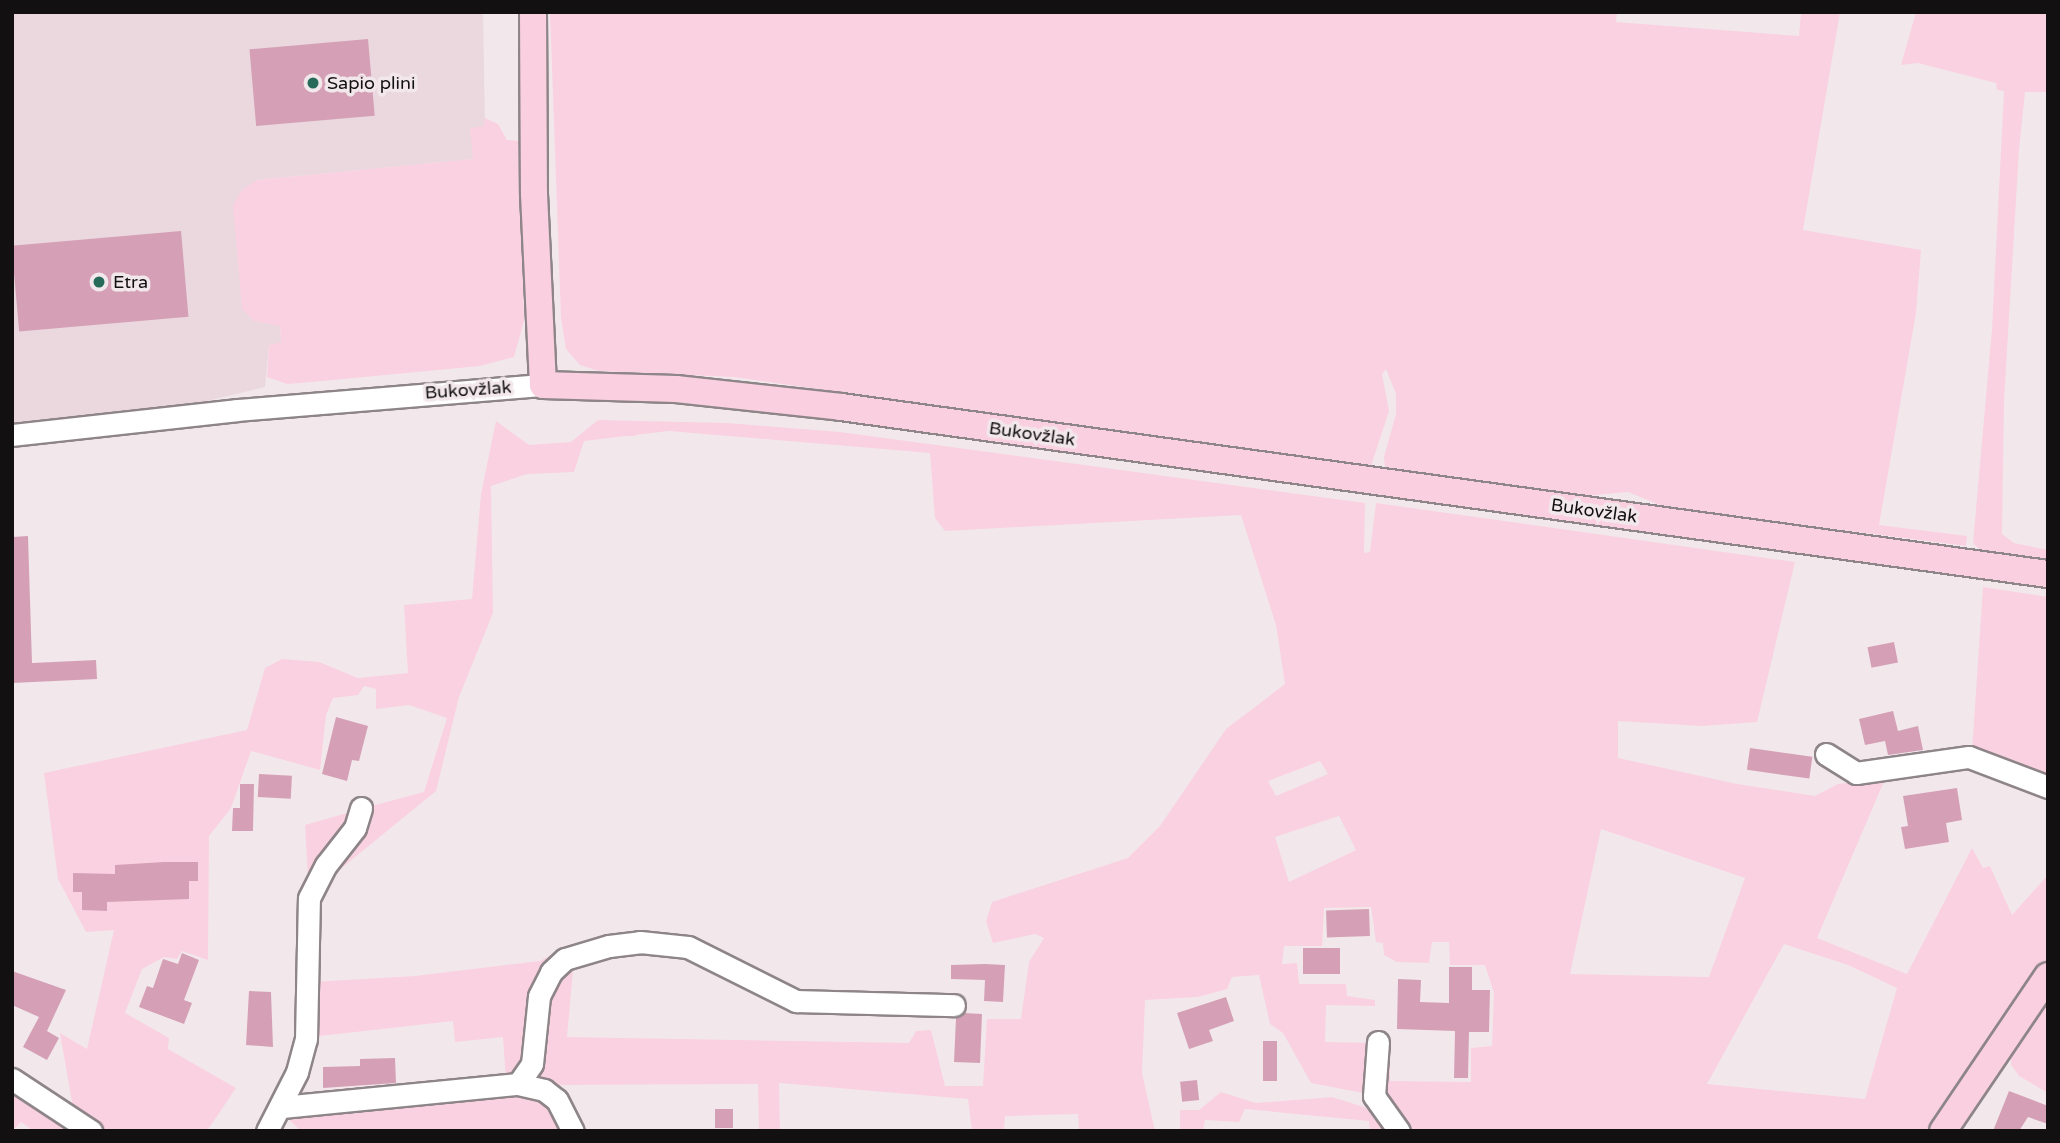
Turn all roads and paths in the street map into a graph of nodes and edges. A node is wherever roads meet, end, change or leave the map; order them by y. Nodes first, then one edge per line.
1 (533, 12) edge
2 (543, 385) junction
3 (12, 435) edge
4 (2048, 574) edge
5 (1826, 754) dead end
6 (2048, 787) edge
7 (361, 808) dead end
8 (2048, 976) edge
9 (954, 1005) dead end
10 (1378, 1042) dead end
11 (12, 1079) edge
12 (518, 1084) junction
13 (282, 1107) junction
14 (90, 1131) edge
15 (267, 1131) edge
16 (573, 1131) edge
17 (1399, 1131) edge
18 (1943, 1131) edge

1 - 2 main road
2 - 3 street, Bukovžlak
2 - 4 main road, Bukovžlak
5 - 6 street
7 - 13 street
8 - 18 main road
9 - 12 street
10 - 17 street
11 - 14 street
12 - 13 street
12 - 16 street
13 - 15 street

